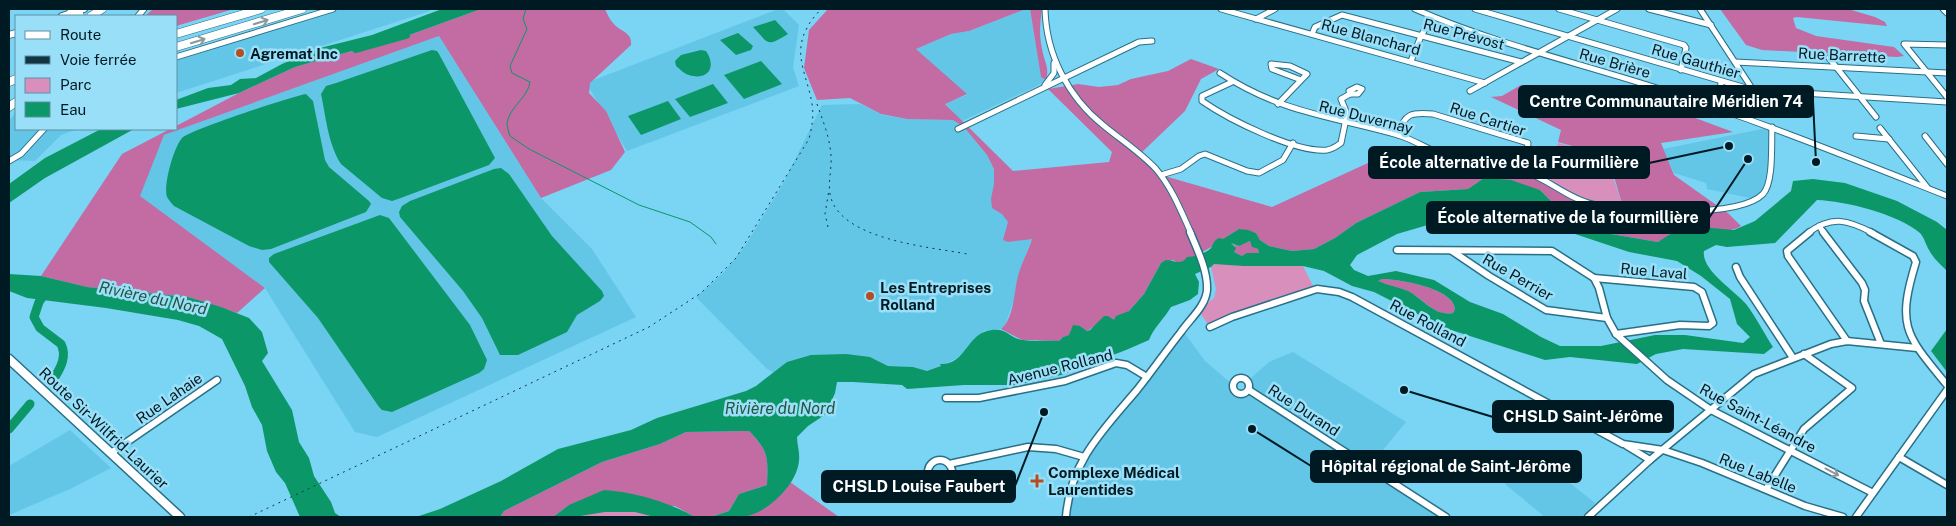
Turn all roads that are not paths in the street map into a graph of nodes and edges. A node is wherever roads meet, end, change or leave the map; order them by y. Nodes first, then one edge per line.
1 (92, 9) edge
2 (261, 9) edge
3 (302, 9) edge
4 (333, 9) edge
5 (1046, 9) edge
6 (1221, 9) edge
7 (1275, 9) edge
8 (1415, 9) edge
9 (1476, 9) edge
10 (1560, 9) edge
11 (1617, 9) edge
12 (1649, 9) edge
13 (1700, 9) edge
14 (1944, 9) edge
15 (1947, 13) edge
16 (76, 14) edge
17 (1432, 17) junction
18 (1256, 19) junction
19 (1598, 19) junction
20 (1711, 25) junction
21 (178, 32) edge
22 (1312, 34) junction
23 (1421, 36) junction
24 (1567, 37) junction
25 (1152, 40) dead end
26 (1947, 45) edge
27 (178, 46) edge
28 (1538, 53) junction
29 (178, 56) edge
30 (1829, 58) dead end
31 (1054, 61) junction
32 (1411, 61) junction
33 (1521, 62) junction
34 (1735, 62) junction
35 (1837, 68) junction
36 (1681, 70) junction
37 (1927, 72) junction
38 (1220, 73) dead end
39 (1947, 73) edge
40 (1065, 78) junction
41 (1301, 80) junction
42 (1232, 82) junction
43 (1485, 82) junction
44 (1722, 82) junction
45 (1040, 90) junction
46 (1753, 90) junction
47 (1470, 91) dead end
48 (1350, 94) dead end
49 (1947, 97) edge
50 (1861, 98) junction
51 (1688, 99) junction
52 (1947, 102) edge
53 (1278, 104) junction
54 (1719, 109) junction
55 (1684, 112) dead end
56 (1876, 117) dead end
57 (1345, 124) junction
58 (1772, 127) junction
59 (1880, 128) dead end
60 (958, 129) dead end
61 (43, 130) edge
62 (1398, 135) junction
63 (1856, 136) dead end
64 (1925, 136) dead end
65 (1889, 139) junction
66 (1293, 143) junction
67 (9, 161) edge
68 (1947, 164) edge
69 (1525, 172) junction
70 (1161, 175) junction
71 (1928, 188) junction
72 (1947, 196) edge
73 (1819, 226) junction
74 (1397, 250) dead end
75 (1451, 250) junction
76 (1736, 267) dead end
77 (1594, 278) junction
78 (1608, 318) junction
79 (1210, 327) dead end
80 (1618, 336) junction
81 (1847, 341) junction
82 (1881, 344) junction
83 (1917, 348) junction
84 (1804, 354) junction
85 (1794, 358) junction
86 (9, 359) edge
87 (1147, 377) junction
88 (217, 380) dead end
89 (1947, 385) edge
90 (1249, 390) dead end
91 (1947, 390) edge
92 (946, 398) dead end
93 (1711, 410) junction
94 (1623, 444) junction
95 (1663, 450) junction
96 (1790, 450) junction
97 (111, 453) junction
98 (1084, 457) junction
99 (1899, 457) junction
100 (1650, 460) junction
101 (949, 464) dead end
102 (1947, 485) edge
103 (1767, 488) junction
104 (1873, 493) junction
105 (180, 517) edge
106 (1066, 517) edge
107 (1446, 517) edge
108 (1588, 517) edge
109 (1843, 517) edge
110 (1856, 517) edge

1 - 16 main road
2 - 21 highway
27 -> 3 highway
4 - 29 street
5 - 31 street
6 - 18 street, Rue Blanchard
7 - 18 street
8 - 17 street, Rue Brière
9 - 24 street, Rue Gauthier
10 - 19 street
11 - 19 street
12 - 20 street
13 - 20 street
14 - 15 street
17 - 23 street
17 - 28 street, Rue Brière
18 - 22 street, Rue Blanchard
19 - 24 street
19 - 36 street
20 - 34 street
22 - 23 street, Rue Prévost
22 - 32 street, Rue Blanchard
23 - 32 street
23 - 33 street, Rue Prévost
24 - 28 street
24 - 36 street, Rue Gauthier
25 - 40 street
26 - 37 street
28 - 33 street
28 - 51 street, Rue Brière
30 - 35 street
31 - 40 street
31 - 45 street
32 - 43 street, Rue Blanchard
33 - 43 street
34 - 35 street, Rue Barrette
34 - 46 street
35 - 37 street, Rue Barrette
35 - 50 street
36 - 44 street, Rue Gauthier
37 - 39 street, Rue Barrette
37 - 49 street
38 - 42 street, Rue Duvernay
40 - 45 street
40 - 70 street
41 - 41 street
41 - 53 street
42 - 53 street, Rue Duvernay
42 - 66 street
43 - 47 street
44 - 46 street, Rue Gauthier
44 - 54 street
45 - 60 street
46 - 50 street, Rue Gauthier
48 - 57 street
50 - 52 street, Rue Gauthier
50 - 56 street
51 - 54 street, Rue Brière
51 - 55 street
53 - 57 street, Rue Duvernay
54 - 58 street, Rue Brière
57 - 62 street, Rue Duvernay
57 - 66 street
58 - 69 street, Rue Duvernay
58 - 71 street, Rue Brière
59 - 65 street
61 - 67 street
62 - 69 street, Rue Duvernay
62 - 69 street, Rue Cartier
63 - 65 street
64 - 68 street
65 - 71 street
66 - 70 street
70 - 87 street
71 - 72 street, Rue Brière
73 - 81 street
73 - 82 street
73 - 83 street
74 - 75 street
75 - 77 street
75 - 78 street, Rue Perrier
76 - 85 street
77 - 78 street
77 - 80 street, Rue Laval
78 - 80 street
79 - 94 street, Rue Rolland
80 - 93 street, Rue Saint-Léandre
81 - 82 street
81 - 84 street
82 - 83 street
83 - 89 street
84 - 85 street
84 - 96 street
85 - 93 street
86 - 97 main road, Route Sir-Wilfrid-Laurier
87 - 92 street, Avenue Rolland
87 - 98 street
88 - 97 street, Rue Lahaie
90 - 107 street, Rue Durand
91 - 99 street
93 - 95 street
93 - 96 street, Rue Saint-Léandre
94 - 95 street, Rue Rolland
94 - 100 street, Rue Rolland
95 - 100 street
95 - 103 street, Rue Labelle
96 - 103 street
96 -> 104 street, Rue Saint-Léandre
97 - 105 main road, Route Sir-Wilfrid-Laurier
98 - 101 street
98 - 106 street
99 - 102 street
99 - 104 street
100 - 108 street
103 - 109 street, Rue Labelle
104 - 110 street

